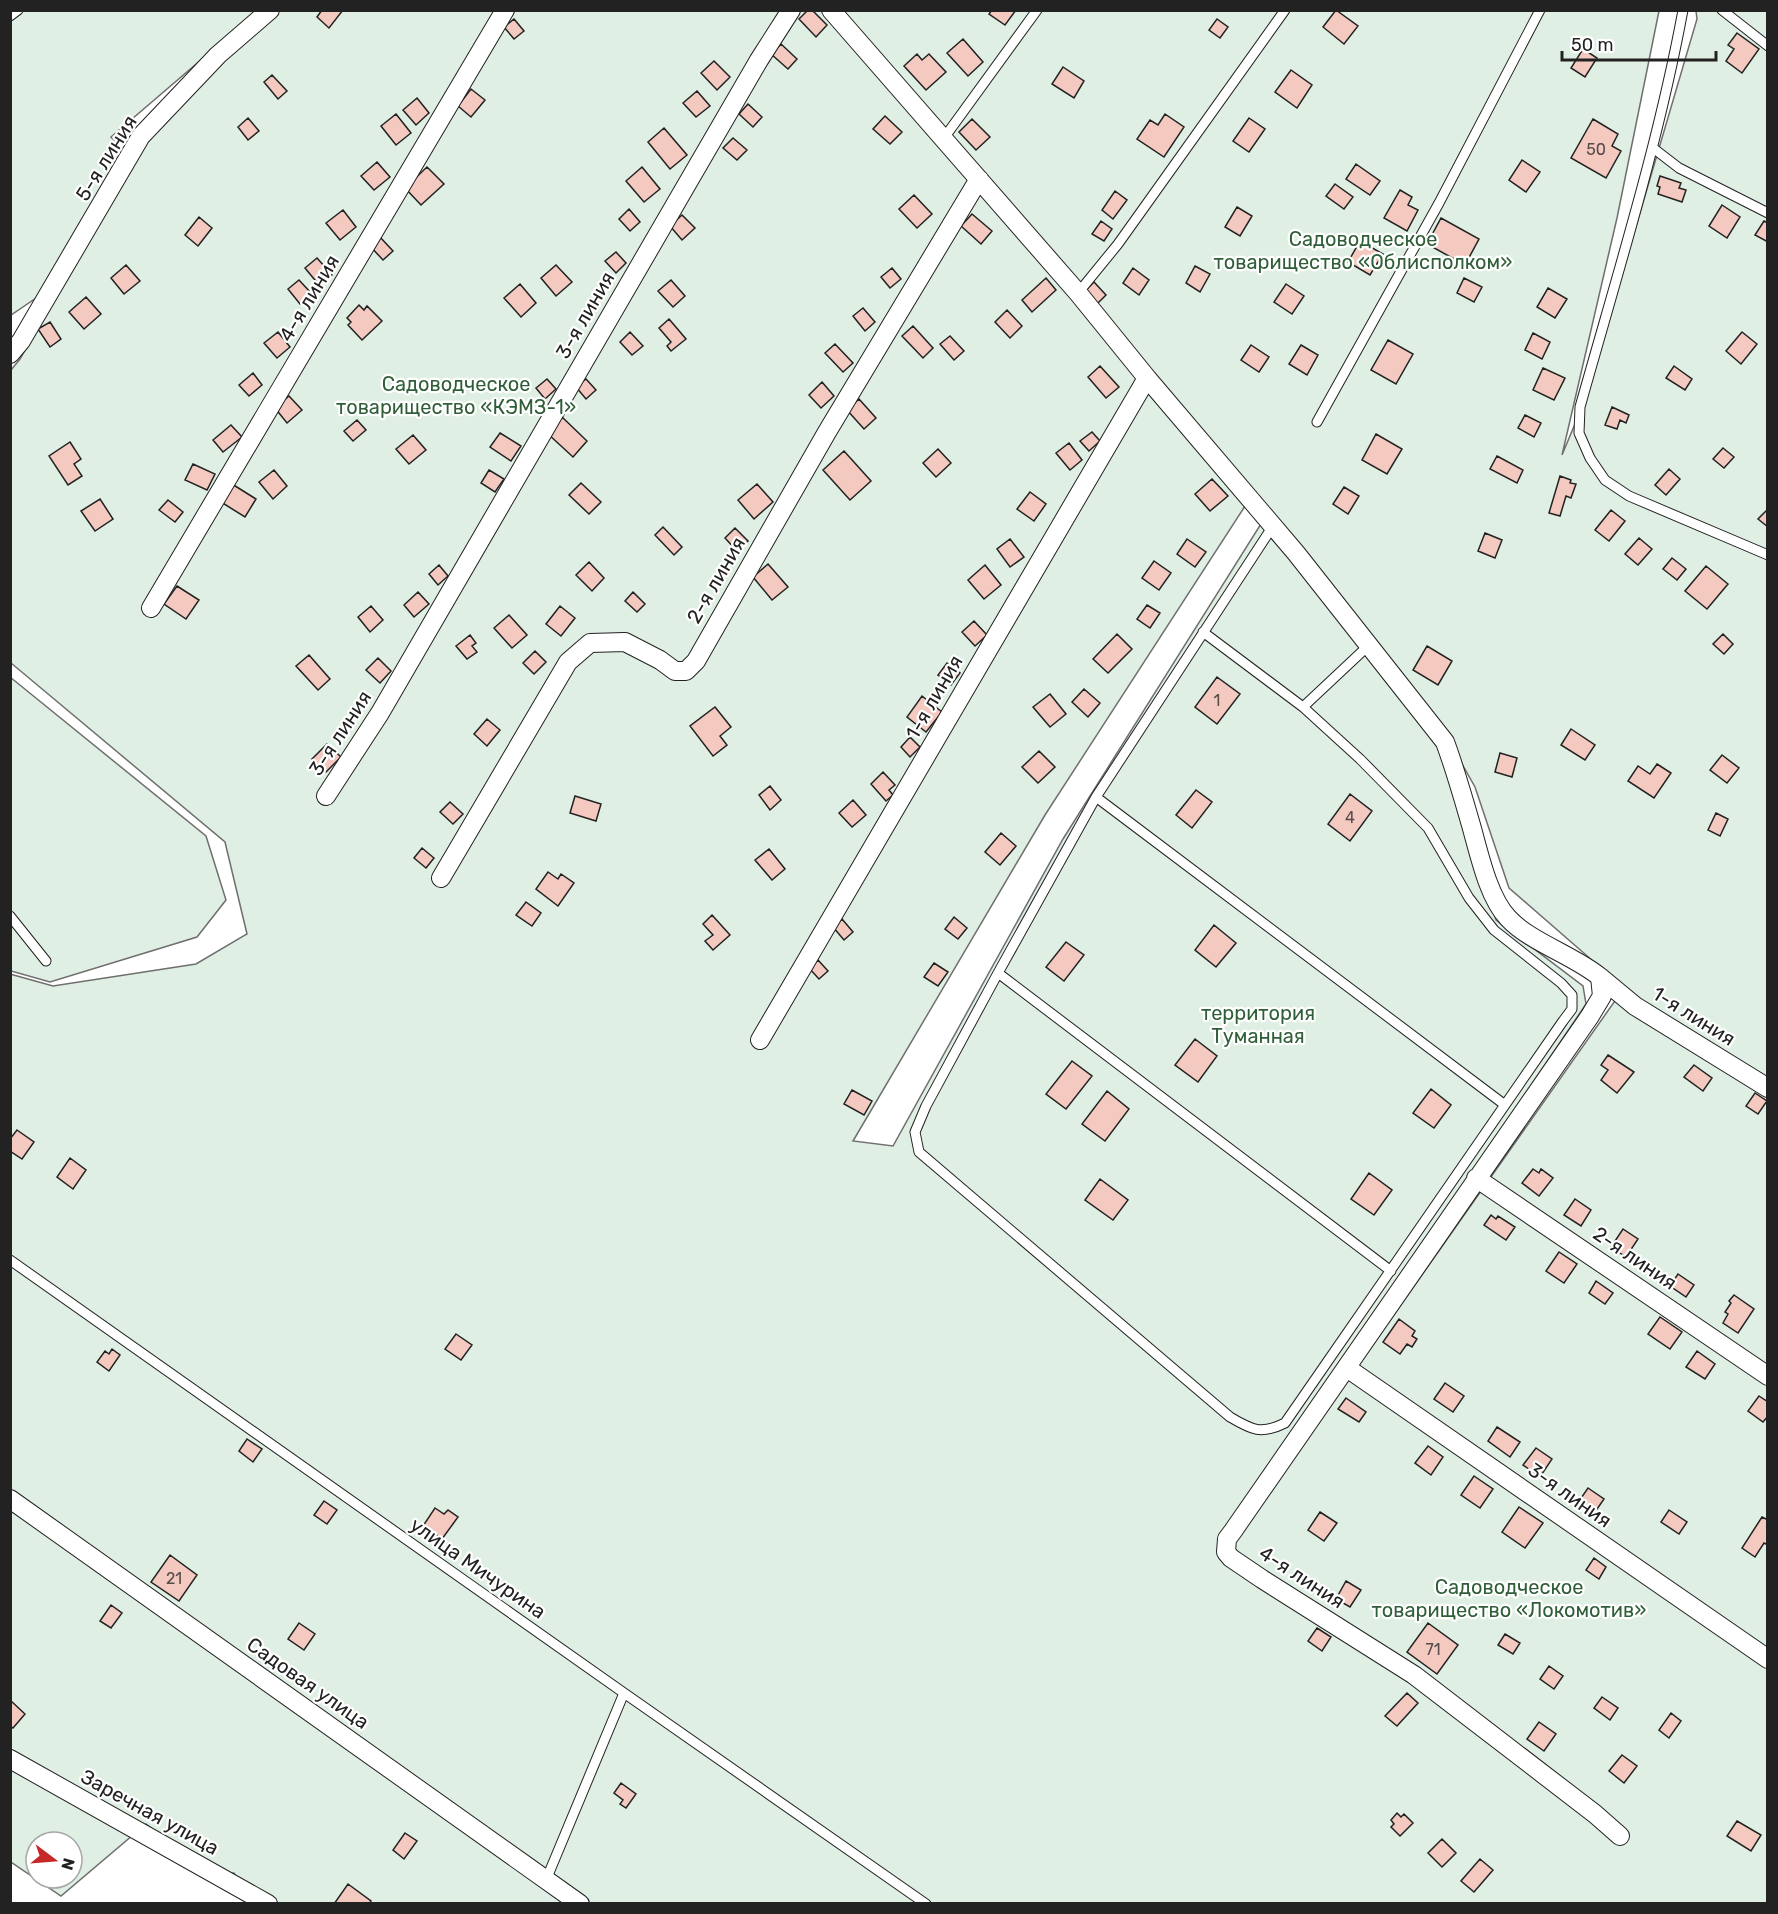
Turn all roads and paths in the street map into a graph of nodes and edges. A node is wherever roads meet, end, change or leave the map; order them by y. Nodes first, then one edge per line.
1 (18, 10) edge
2 (270, 10) edge
3 (505, 10) edge
4 (791, 10) edge
5 (831, 10) edge
6 (1037, 10) edge
7 (1285, 10) edge
8 (1540, 10) edge
9 (1683, 10) edge
10 (1722, 10) edge
11 (10, 16) edge
12 (1767, 46) edge
13 (944, 138) junction
14 (1653, 148) junction
15 (979, 179) junction
16 (1767, 213) edge
17 (1078, 293) junction
18 (10, 354) edge
19 (1147, 378) junction
20 (1317, 422) dead end
21 (1273, 526) junction
22 (1767, 555) edge
23 (151, 608) dead end
24 (1203, 632) junction
25 (1368, 646) junction
26 (1302, 707) junction
27 (326, 796) dead end
28 (1096, 797) junction
29 (441, 878) dead end
30 (10, 916) edge
31 (46, 961) dead end
32 (998, 973) junction
33 (1600, 977) junction
34 (760, 1040) dead end
35 (1767, 1088) edge
36 (1505, 1105) junction
37 (1476, 1178) junction
38 (10, 1260) edge
39 (1391, 1271) junction
40 (1331, 1356) junction
41 (1347, 1368) junction
42 (1767, 1376) edge
43 (10, 1499) edge
44 (1767, 1659) edge
45 (624, 1693) junction
46 (10, 1759) edge
47 (1620, 1836) dead end
48 (546, 1880) junction
49 (268, 1904) edge
50 (580, 1904) edge
51 (926, 1904) edge

1 - 11 lane
2 - 18 street, 5-я линия
3 - 23 street, 4-я линия
4 - 27 street, 3-я линия
5 - 13 street, 1-я линия
6 - 13 lane
7 - 17 lane
8 - 20 lane
9 - 14 lane
10 - 12 lane
13 - 15 street, 1-я линия
14 - 16 lane
14 - 22 lane
15 - 17 street, 1-я линия
15 - 29 street, 2-я линия
17 - 19 street, 1-я линия
19 - 21 street, 1-я линия
19 - 34 street, 1-я линия
21 - 24 lane
21 - 25 street, 1-я линия
24 - 26 lane
24 - 28 lane
25 - 26 lane
25 - 33 street, 1-я линия
26 - 36 lane
28 - 32 lane
28 - 36 lane
30 - 31 lane
32 - 39 lane
32 - 40 lane
33 - 35 street, 1-я линия
33 - 37 street
36 - 39 lane
37 - 41 street
37 - 42 street, 2-я линия
38 - 45 lane, улица Мичурина
39 - 40 lane
40 - 41 lane
41 - 44 street, 3-я линия
41 - 47 street, 4-я линия
43 - 48 street, Садовая улица
45 - 48 lane
45 - 51 lane, улица Мичурина
46 - 49 street, Заречная улица
48 - 50 street, Садовая улица

